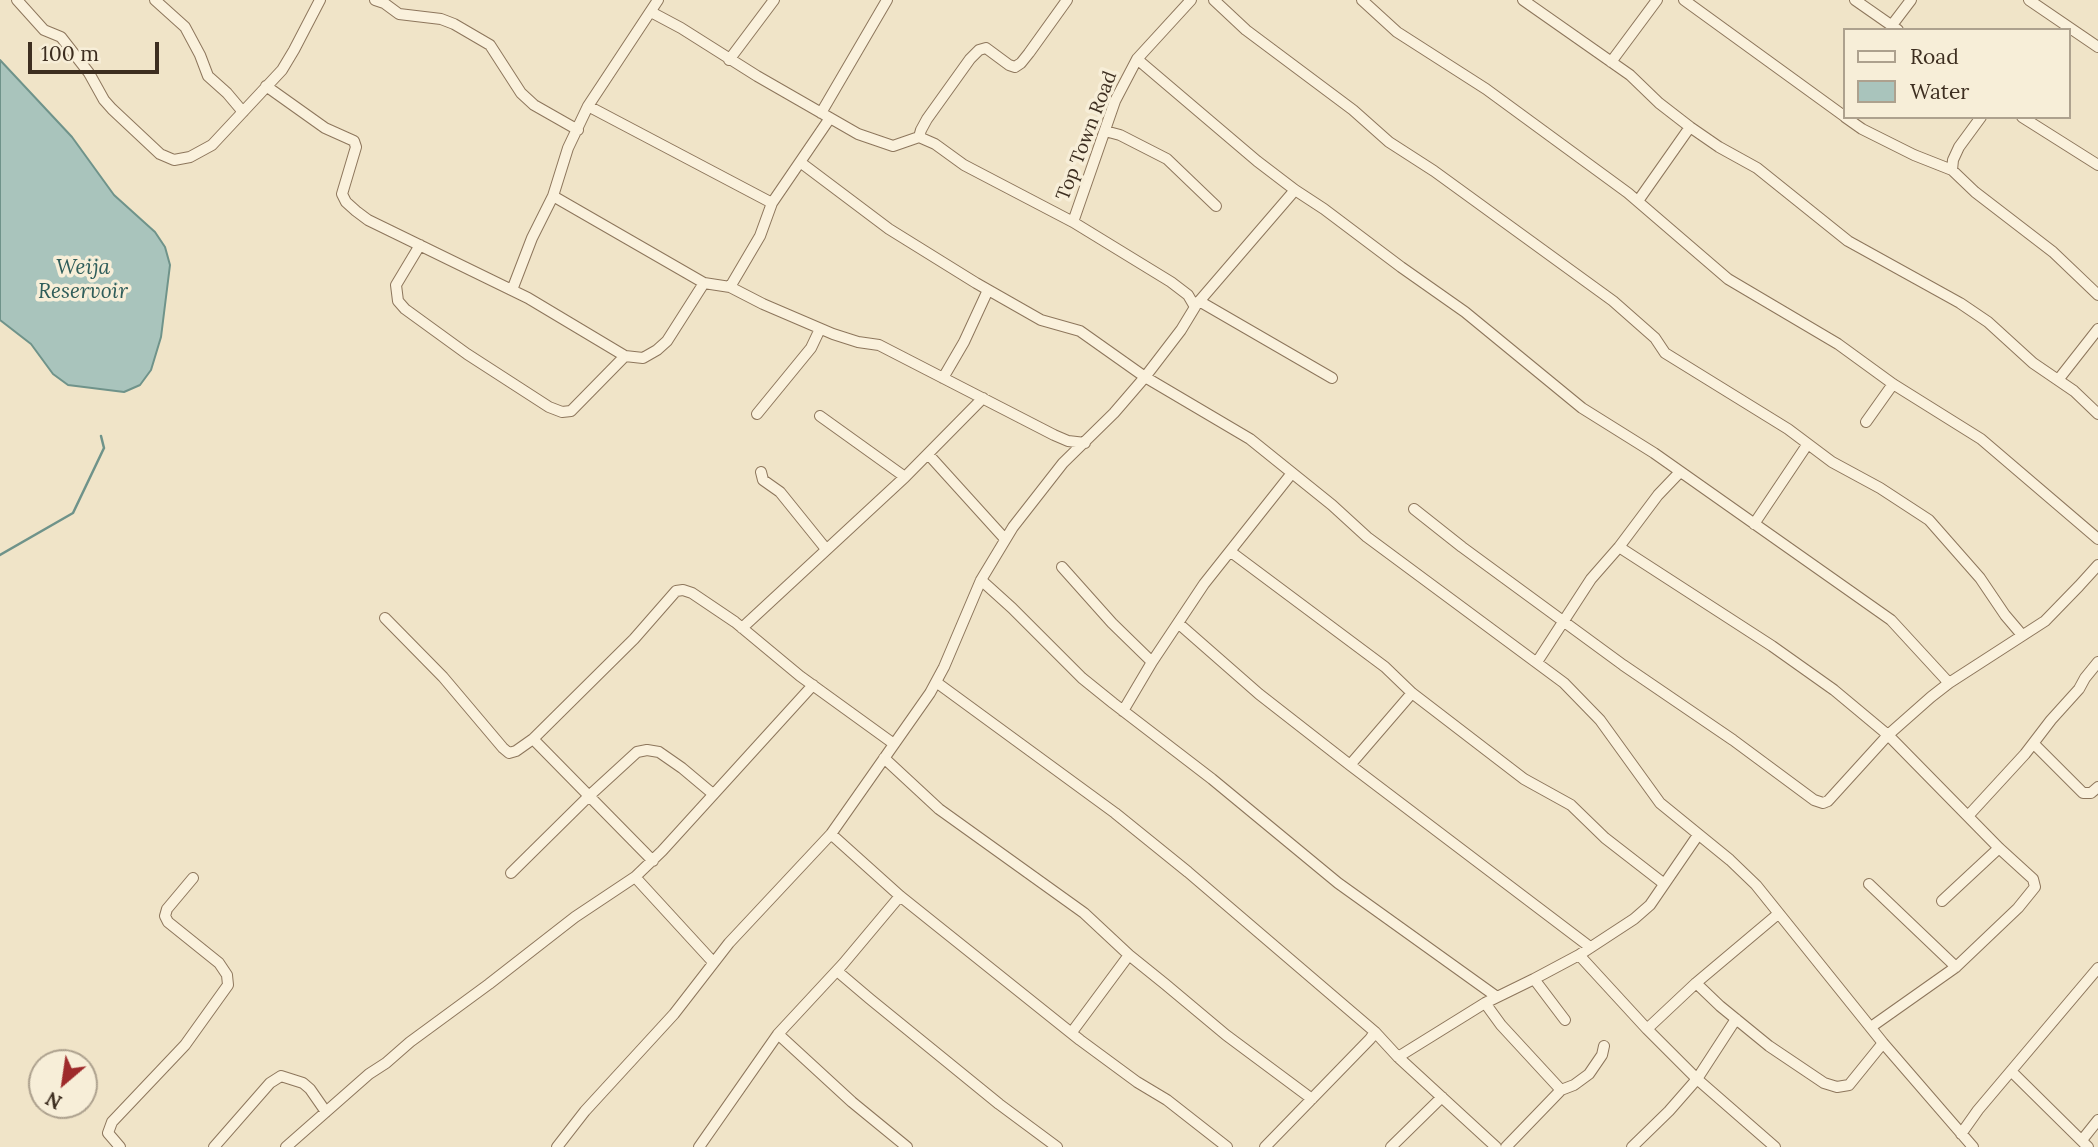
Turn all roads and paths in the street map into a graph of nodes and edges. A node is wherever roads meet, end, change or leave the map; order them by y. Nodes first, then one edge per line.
1 (17, 0) edge
2 (155, 0) edge
3 (320, 0) edge
4 (658, 0) edge
5 (774, 0) edge
6 (887, 0) edge
7 (1067, 0) edge
8 (1191, 0) edge
9 (1214, 0) edge
10 (1362, 0) edge
11 (1523, 0) edge
12 (1657, 0) edge
13 (1684, 0) edge
14 (1855, 0) edge
15 (1911, 0) edge
16 (2029, 0) edge
17 (382, 1) edge
18 (651, 12) junction
19 (1895, 28) edge
20 (2066, 28) edge
21 (2070, 31) edge
22 (2098, 47) edge
23 (1137, 59) junction
24 (729, 60) junction
25 (1611, 62) junction
26 (266, 86) junction
27 (588, 106) junction
28 (243, 112) junction
29 (1842, 115) edge
30 (826, 116) junction
31 (1848, 119) edge
32 (1980, 119) edge
33 (2025, 119) edge
34 (1690, 127) junction
35 (578, 130) junction
36 (1105, 131) junction
37 (919, 137) junction
38 (800, 162) junction
39 (2098, 165) edge
40 (1952, 170) junction
41 (1294, 190) junction
42 (553, 196) junction
43 (1638, 201) junction
44 (772, 203) junction
45 (1216, 206) dead end
46 (1073, 222) junction
47 (420, 245) junction
48 (704, 283) junction
49 (730, 287) junction
50 (512, 290) junction
51 (988, 290) junction
52 (2098, 295) edge
53 (1197, 304) junction
54 (820, 329) junction
55 (2098, 329) edge
56 (625, 356) junction
57 (1145, 377) junction
58 (943, 378) junction
59 (1332, 378) dead end
60 (2058, 380) junction
61 (1893, 384) junction
62 (983, 398) junction
63 (757, 414) dead end
64 (2098, 414) edge
65 (820, 416) dead end
66 (1866, 422) dead end
67 (1084, 443) junction
68 (1807, 444) junction
69 (928, 454) junction
70 (761, 472) dead end
71 (1680, 472) junction
72 (1292, 473) junction
73 (905, 477) junction
74 (1414, 509) dead end
75 (1754, 524) junction
76 (2098, 539) edge
77 (1005, 540) junction
78 (1619, 547) junction
79 (826, 549) junction
80 (1231, 552) junction
81 (2098, 565) edge
82 (1062, 567) dead end
83 (981, 580) junction
84 (385, 618) dead end
85 (1564, 622) junction
86 (1178, 623) junction
87 (743, 628) junction
88 (2022, 635) junction
89 (1152, 662) junction
90 (1537, 662) junction
91 (2098, 662) edge
92 (936, 682) junction
93 (1949, 683) junction
94 (813, 685) junction
95 (1412, 693) junction
96 (1124, 711) junction
97 (1888, 735) junction
98 (533, 739) junction
99 (894, 744) junction
100 (2034, 744) junction
101 (884, 758) junction
102 (1350, 765) junction
103 (2098, 787) edge
104 (713, 794) junction
105 (589, 796) junction
106 (1968, 816) junction
107 (831, 834) junction
108 (1698, 835) junction
109 (1999, 848) junction
110 (653, 861) junction
111 (512, 873) dead end
112 (635, 877) junction
113 (193, 878) dead end
114 (1663, 883) junction
115 (1869, 884) dead end
116 (900, 896) junction
117 (1942, 901) dead end
118 (1778, 914) junction
119 (1590, 947) junction
120 (1129, 955) junction
121 (1579, 955) junction
122 (713, 962) junction
123 (1956, 967) junction
124 (2098, 968) edge
125 (837, 971) junction
126 (1534, 979) junction
127 (1696, 983) junction
128 (1497, 997) junction
129 (1485, 1003) junction
130 (1736, 1019) junction
131 (1565, 1020) dead end
132 (1871, 1027) junction
133 (1647, 1029) junction
134 (1072, 1032) junction
135 (1375, 1032) junction
136 (778, 1034) junction
137 (1883, 1043) junction
138 (1604, 1046) dead end
139 (1398, 1057) junction
140 (2011, 1071) junction
141 (1698, 1079) junction
142 (1562, 1090) junction
143 (1442, 1097) junction
144 (1312, 1099) junction
145 (326, 1112) junction
146 (2098, 1120) edge
147 (1961, 1134) junction
148 (2085, 1143) edge
149 (120, 1147) edge
150 (214, 1147) edge
151 (286, 1147) edge
152 (557, 1147) edge
153 (699, 1147) edge
154 (907, 1147) edge
155 (1056, 1147) edge
156 (1227, 1147) edge
157 (1265, 1147) edge
158 (1391, 1147) edge
159 (1496, 1147) edge
160 (1506, 1147) edge
161 (1632, 1147) edge
162 (1775, 1147) edge
163 (1973, 1147) edge

1 - 28 street
2 - 28 street
3 - 26 street
4 - 18 street
5 - 24 street
6 - 30 street
7 - 37 street
8 - 23 street, Top Town Road
9 - 68 street
10 - 43 street
11 - 25 street
12 - 25 street
13 - 29 street
14 - 19 street
15 - 19 street
16 - 20 street
17 - 35 street
18 - 24 street
18 - 27 street
21 - 22 street
23 - 36 street, Top Town Road
23 - 41 street
24 - 30 street
25 - 34 street
26 - 28 street
26 - 47 street
27 - 35 street
27 - 44 street
30 - 37 street
30 - 38 street
31 - 40 street
32 - 40 street
33 - 39 street
34 - 43 street
34 - 60 street
35 - 42 street
36 - 45 street
36 - 46 street, Top Town Road
37 - 46 street
38 - 44 street
38 - 51 street
40 - 52 street
41 - 53 street
41 - 71 street
42 - 48 street
42 - 50 street
43 - 61 street
44 - 49 street
46 - 53 street
47 - 50 street
47 - 56 street
48 - 49 street
48 - 56 street
49 - 54 street
50 - 56 street
51 - 57 street
51 - 58 street
53 - 57 street
53 - 59 street
54 - 58 street
54 - 63 street
55 - 60 street
57 - 67 street
57 - 72 street
58 - 62 street
60 - 64 street
61 - 66 street
61 - 76 street
62 - 67 street
62 - 69 street
65 - 73 street
67 - 77 street
68 - 75 street
68 - 88 street
69 - 73 street
69 - 77 street
70 - 79 street
71 - 75 street
71 - 78 street
72 - 80 street
72 - 90 street
73 - 79 street
74 - 85 street
75 - 93 street
77 - 83 street
78 - 85 street
78 - 97 street
79 - 87 street
80 - 86 street
80 - 95 street
81 - 88 street
82 - 89 street
83 - 92 street
83 - 96 street
84 - 98 street
85 - 90 street
85 - 97 street
86 - 89 street
86 - 102 street
87 - 94 street
87 - 98 street
88 - 93 street
89 - 96 street
90 - 108 street
91 - 100 street
92 - 99 street
92 - 135 street
93 - 97 street
94 - 99 street
94 - 104 street
95 - 102 street
95 - 114 street
96 - 128 street
97 - 106 street
98 - 105 street
99 - 101 street
100 - 103 street
100 - 106 street
101 - 107 street
101 - 120 street
102 - 119 street
104 - 105 street
104 - 110 street
105 - 110 street
105 - 111 street
106 - 109 street
107 - 116 street
107 - 122 street
108 - 114 street
108 - 118 street
109 - 117 street
109 - 123 street
110 - 112 street
112 - 122 street
112 - 145 street
113 - 149 street
114 - 119 street
115 - 123 street
116 - 125 street
116 - 134 street
118 - 127 street
118 - 132 street
119 - 121 street
120 - 134 street
120 - 144 street
121 - 126 street
121 - 133 street
122 - 152 street
123 - 132 street
124 - 140 street
125 - 136 street
125 - 155 street
126 - 128 street
126 - 131 street
127 - 130 street
127 - 133 street
128 - 129 street
129 - 139 street
129 - 142 street
130 - 137 street
130 - 141 street
132 - 137 street
133 - 141 street
134 - 156 street
135 - 139 street
135 - 144 street
136 - 153 street
136 - 154 street
137 - 147 street
138 - 142 street
139 - 143 street
140 - 147 street
140 - 148 street
141 - 161 street
141 - 162 street
142 - 160 street
143 - 158 street
143 - 159 street
144 - 157 street
145 - 150 street
145 - 151 street
146 - 148 street
147 - 163 street

